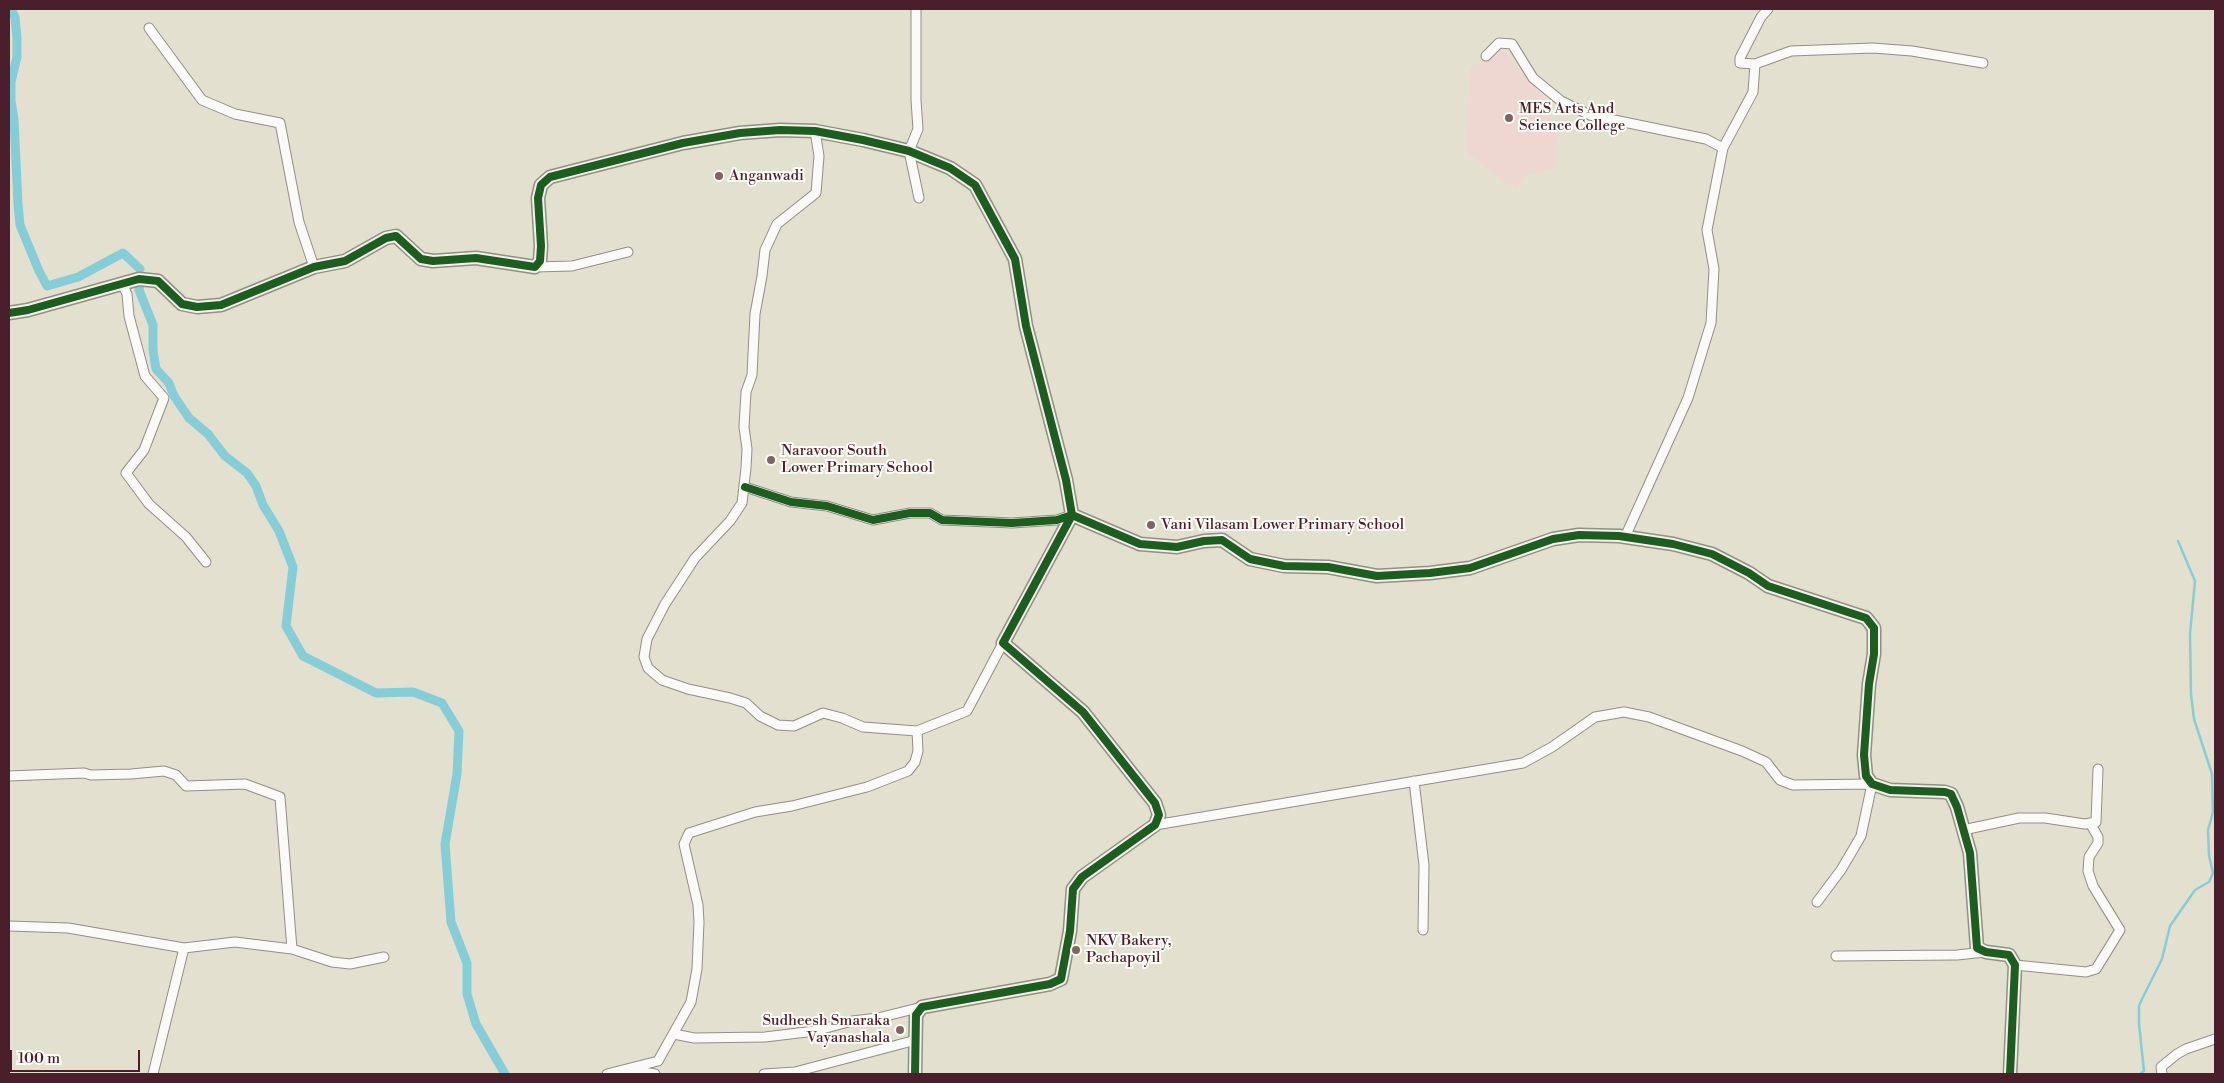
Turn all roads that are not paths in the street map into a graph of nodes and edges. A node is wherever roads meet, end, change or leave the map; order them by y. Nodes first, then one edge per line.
1 (916, 9) edge
2 (1768, 9) edge
3 (149, 28) dead end
4 (1486, 56) dead end
5 (1983, 63) dead end
6 (1755, 64) junction
7 (815, 131) junction
8 (1723, 148) junction
9 (909, 151) junction
10 (919, 198) dead end
11 (628, 252) dead end
12 (314, 267) junction
13 (535, 267) junction
14 (122, 283) junction
15 (9, 313) edge
16 (745, 487) junction
17 (1072, 515) junction
18 (1625, 537) junction
19 (206, 562) dead end
20 (1003, 642) junction
21 (917, 731) junction
22 (2098, 769) dead end
23 (9, 776) edge
24 (1414, 781) junction
25 (1872, 784) junction
26 (2090, 823) junction
27 (1155, 825) junction
28 (1964, 830) junction
29 (1817, 902) dead end
30 (9, 926) edge
31 (1423, 930) dead end
32 (184, 948) junction
33 (292, 950) junction
34 (1986, 952) junction
35 (1836, 956) dead end
36 (384, 957) dead end
37 (2015, 965) junction
38 (922, 1007) junction
39 (674, 1034) junction
40 (2215, 1039) edge
41 (916, 1040) junction
42 (630, 1070) junction
43 (152, 1074) edge
44 (606, 1074) edge
45 (655, 1074) edge
46 (764, 1074) edge
47 (914, 1074) edge
48 (2010, 1074) edge
49 (2162, 1074) edge

1 - 9 street
2 - 6 street
3 - 12 street
4 - 8 street
5 - 6 street
6 - 8 street
7 - 9 street
7 - 13 street
7 - 16 street
8 - 18 street
9 - 10 street
9 - 17 street
11 - 13 street
12 - 13 street
12 - 14 street
14 - 15 street
14 - 19 street
16 - 17 street
16 - 21 street
17 - 18 street
17 - 20 street
18 - 25 street
20 - 21 street
20 - 27 street
21 - 39 street
22 - 26 street
23 - 33 street
24 - 25 street
24 - 27 street
24 - 31 street
25 - 28 street
25 - 29 street
26 - 28 street
26 - 37 street
27 - 38 street
28 - 34 street
30 - 32 street
32 - 33 street
32 - 43 street
33 - 36 street
34 - 35 street
34 - 37 street
37 - 48 street
38 - 39 street
38 - 41 street
39 - 42 street
40 - 49 street
41 - 46 street
41 - 47 street
42 - 44 street
42 - 45 street

